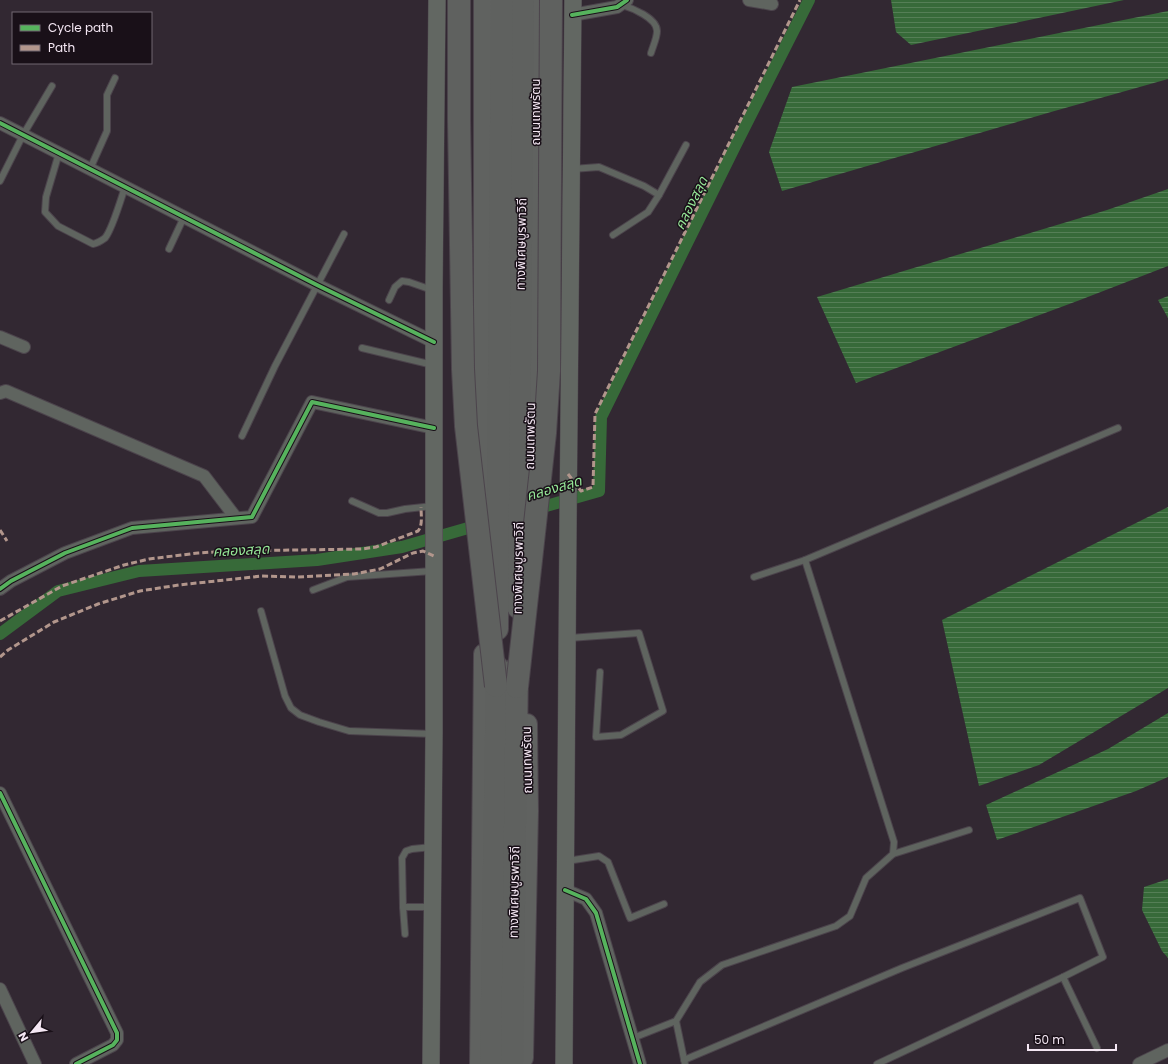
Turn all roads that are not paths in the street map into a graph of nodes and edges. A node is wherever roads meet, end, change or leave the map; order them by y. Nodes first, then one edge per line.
1 (436, 0) edge
2 (459, 0) edge
3 (484, 0) edge
4 (502, 0) edge
5 (523, 0) edge
6 (536, 0) edge
7 (551, 0) edge
8 (752, 0) edge
9 (624, 2) edge
10 (772, 4) dead end
11 (573, 8) edge
12 (651, 53) dead end
13 (115, 78) dead end
14 (52, 86) dead end
15 (0, 123) edge
16 (23, 135) junction
17 (686, 145) dead end
18 (59, 153) junction
19 (90, 169) junction
20 (570, 169) junction
21 (0, 181) edge
22 (125, 187) junction
23 (659, 195) junction
24 (184, 217) junction
25 (344, 234) dead end
26 (613, 235) dead end
27 (169, 249) dead end
28 (317, 285) junction
29 (434, 290) junction
30 (389, 300) dead end
31 (0, 337) edge
32 (434, 342) junction
33 (24, 347) dead end
34 (362, 348) dead end
35 (435, 366) junction
36 (0, 393) edge
37 (434, 428) junction
38 (1118, 428) dead end
39 (242, 436) dead end
40 (352, 501) dead end
41 (434, 505) junction
42 (236, 518) junction
43 (805, 560) junction
44 (434, 571) junction
45 (754, 577) dead end
46 (0, 589) edge
47 (313, 590) dead end
48 (261, 611) dead end
49 (567, 638) junction
50 (600, 672) dead end
51 (507, 686) junction
52 (434, 734) junction
53 (0, 793) edge
54 (969, 830) dead end
55 (433, 847) junction
56 (893, 854) junction
57 (565, 861) junction
58 (565, 890) junction
59 (664, 904) dead end
60 (403, 907) junction
61 (433, 907) junction
62 (405, 934) dead end
63 (1064, 977) junction
64 (0, 989) edge
65 (676, 1021) junction
66 (633, 1038) junction
67 (1097, 1048) dead end
68 (1168, 1050) edge
69 (684, 1062) edge
70 (35, 1064) edge
71 (76, 1064) edge
72 (431, 1064) edge
73 (480, 1064) edge
74 (491, 1064) edge
75 (512, 1064) edge
76 (523, 1064) edge
77 (564, 1064) edge
78 (640, 1064) edge
79 (877, 1064) edge
80 (1139, 1064) edge

1 - 29 main road
2 - 51 highway, bridge
3 - 73 highway
4 - 51 highway, ทางพิเศษบูรพาวิถี, bridge
5 - 51 highway, ทางพิเศษบูรพาวิถี, bridge
6 - 76 highway, ถนนเทพรัตน
7 - 51 highway, bridge
8 - 10 street
9 - 11 street
9 - 12 lane
11 - 20 main road
13 - 19 lane
14 - 16 lane
15 - 16 street
16 - 18 street
16 - 21 lane
17 - 23 lane
18 - 19 street
18 - 22 lane
19 - 22 street
20 - 23 lane
20 - 49 main road
22 - 24 street
23 - 26 lane
24 - 27 lane
24 - 28 street
25 - 28 lane
28 - 32 street
28 - 39 lane
29 - 30 lane
29 - 32 main road
31 - 33 street
32 - 35 main road
34 - 35 lane
35 - 37 main road
36 - 42 street
37 - 41 main road
37 - 42 street
38 - 43 lane
40 - 41 lane
41 - 44 main road
42 - 46 street
43 - 45 lane
43 - 56 lane
44 - 47 lane
44 - 52 main road
48 - 52 lane
49 - 50 lane
49 - 57 main road
51 - 74 highway, ทางพิเศษบูรพาวิถี
51 - 75 highway, ทางพิเศษบูรพาวิถี
52 - 55 main road
53 - 71 street
54 - 56 lane
55 - 60 lane
55 - 61 main road
56 - 65 lane
57 - 58 main road
57 - 59 lane
58 - 66 street
58 - 77 main road
60 - 61 lane
60 - 62 lane
61 - 72 main road
63 - 67 lane
63 - 69 lane
63 - 79 lane
64 - 70 street
65 - 66 lane
65 - 69 lane
66 - 78 street
68 - 80 street

